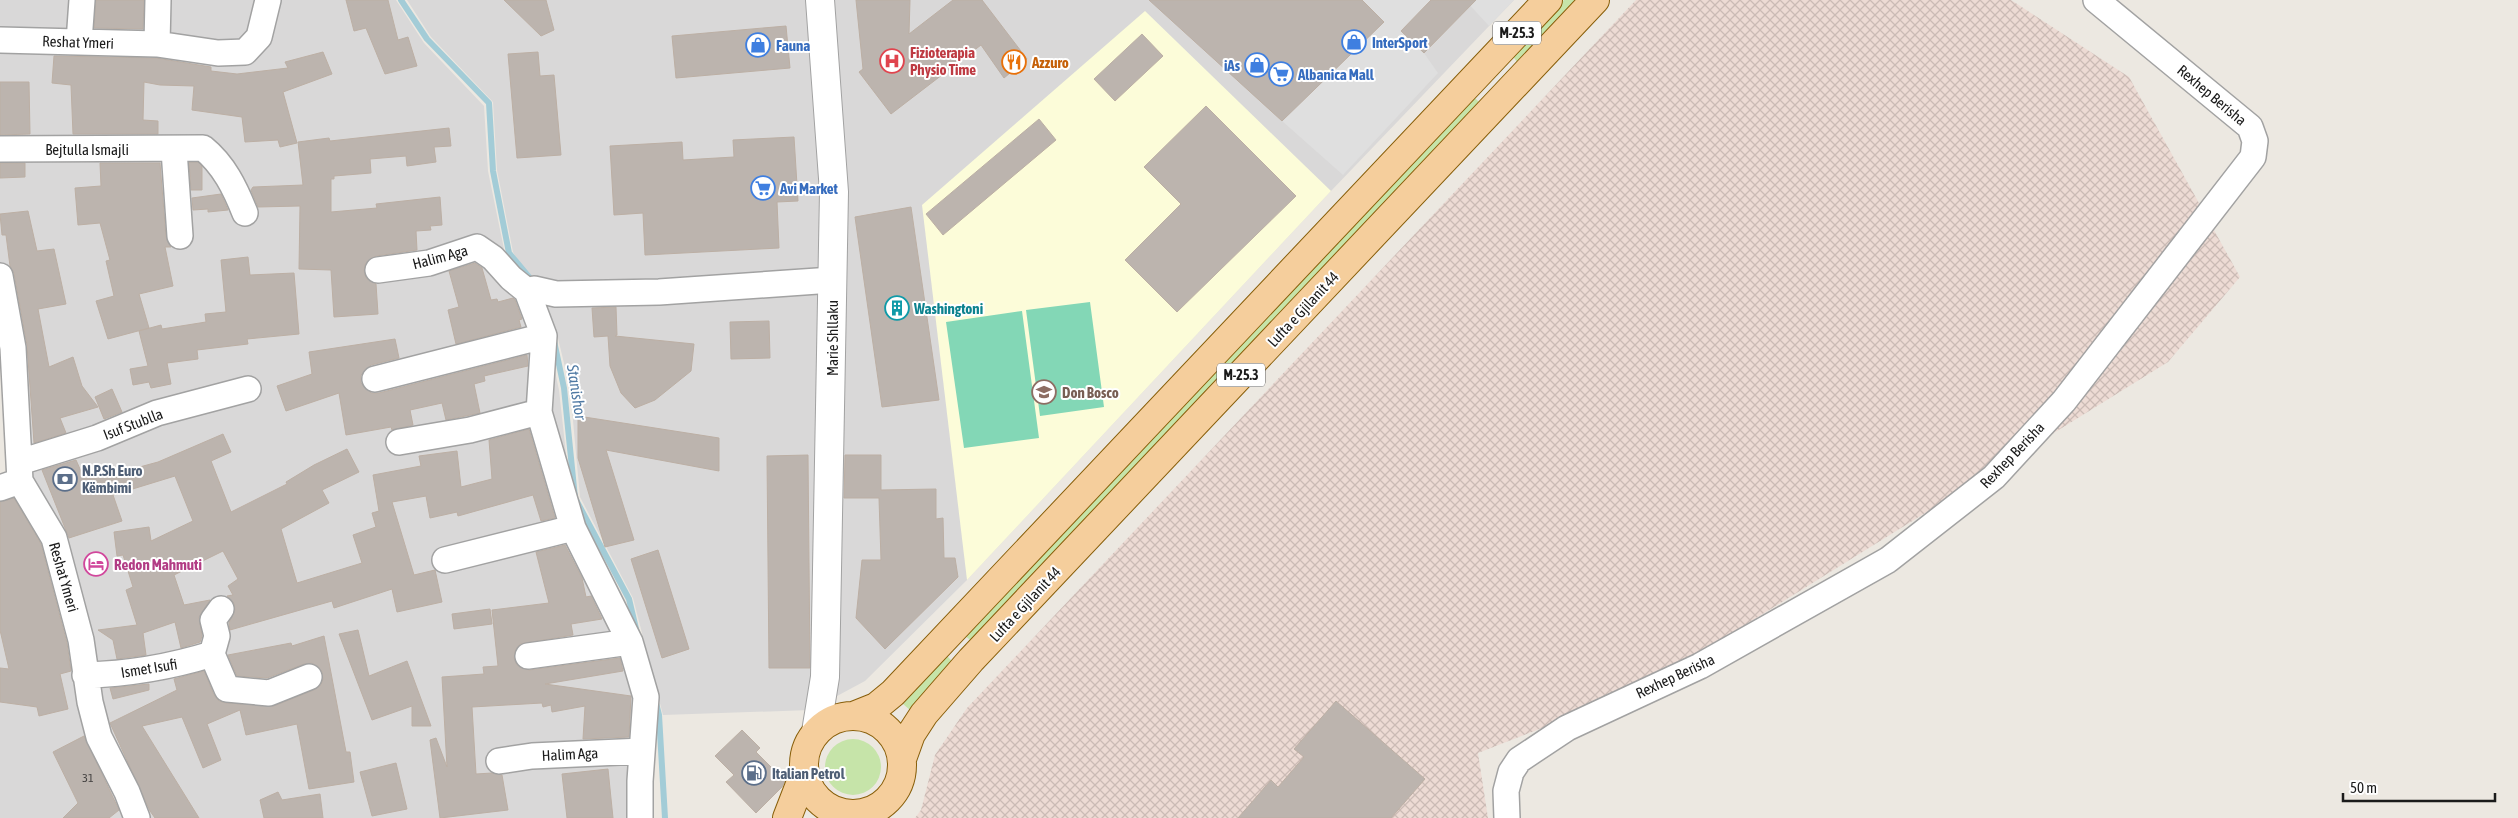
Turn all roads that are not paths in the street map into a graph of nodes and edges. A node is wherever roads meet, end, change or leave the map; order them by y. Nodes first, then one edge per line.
1 (82, 0) edge
2 (158, 0) edge
3 (268, 0) edge
4 (820, 0) edge
5 (1548, 0) edge
6 (1595, 0) edge
7 (2096, 0) edge
8 (0, 40) edge
9 (79, 42) junction
10 (157, 44) junction
11 (0, 149) edge
12 (174, 150) junction
13 (245, 213) dead end
14 (180, 236) dead end
15 (378, 270) dead end
16 (0, 276) edge
17 (832, 280) junction
18 (539, 292) junction
19 (544, 336) junction
20 (375, 379) dead end
21 (248, 389) dead end
22 (539, 412) junction
23 (399, 442) dead end
24 (13, 477) edge
25 (573, 528) junction
26 (445, 560) dead end
27 (221, 608) dead end
28 (630, 642) junction
29 (212, 654) junction
30 (528, 656) dead end
31 (85, 675) junction
32 (309, 677) dead end
33 (825, 677) junction
34 (852, 715) junction
35 (816, 732) junction
36 (642, 751) junction
37 (902, 759) junction
38 (499, 761) dead end
39 (804, 774) junction
40 (847, 816) edge
41 (137, 818) edge
42 (640, 818) edge
43 (787, 818) edge
44 (1507, 818) edge

1 - 9 street
2 - 10 street
3 - 10 street, Reshat Ymeri
4 - 17 street, Marie Shllaku
5 - 34 main road, M-25.3
6 - 37 main road, Lufta e Gjilanit 44 / M-25.3
7 - 44 street, Rexhep Berisha
8 - 9 street, Reshat Ymeri
9 - 10 street, Reshat Ymeri
11 - 12 street, Bejtulla Ismajli
12 - 13 street, Bejtulla Ismajli
12 - 14 street
15 - 18 street, Halim Aga
16 - 24 street, Reshat Ymeri
17 - 18 street
17 - 33 street, Marie Shllaku
18 - 19 street, Halim Aga
19 - 20 street
19 - 22 street, Halim Aga
21 - 24 street, Isuf Stublla
22 - 23 street
22 - 25 street, Halim Aga
24 - 31 street, Reshat Ymeri
25 - 26 street
25 - 28 street, Halim Aga
27 - 29 street
28 - 30 street
28 - 36 street, Halim Aga
29 - 31 street, Ismet Isufi
29 - 32 street
31 - 41 street, Reshat Ymeri
33 - 34 street, Marie Shllaku
33 - 35 street, Marie Shllaku
34 - 35 main road, M-25.3
34 - 37 main road
35 - 39 main road, M-25.3
36 - 38 street, Halim Aga
36 - 42 street, Halim Aga
37 - 40 main road, M-25.3
39 - 40 main road, M-25.3
39 - 43 main road, M-25.3

